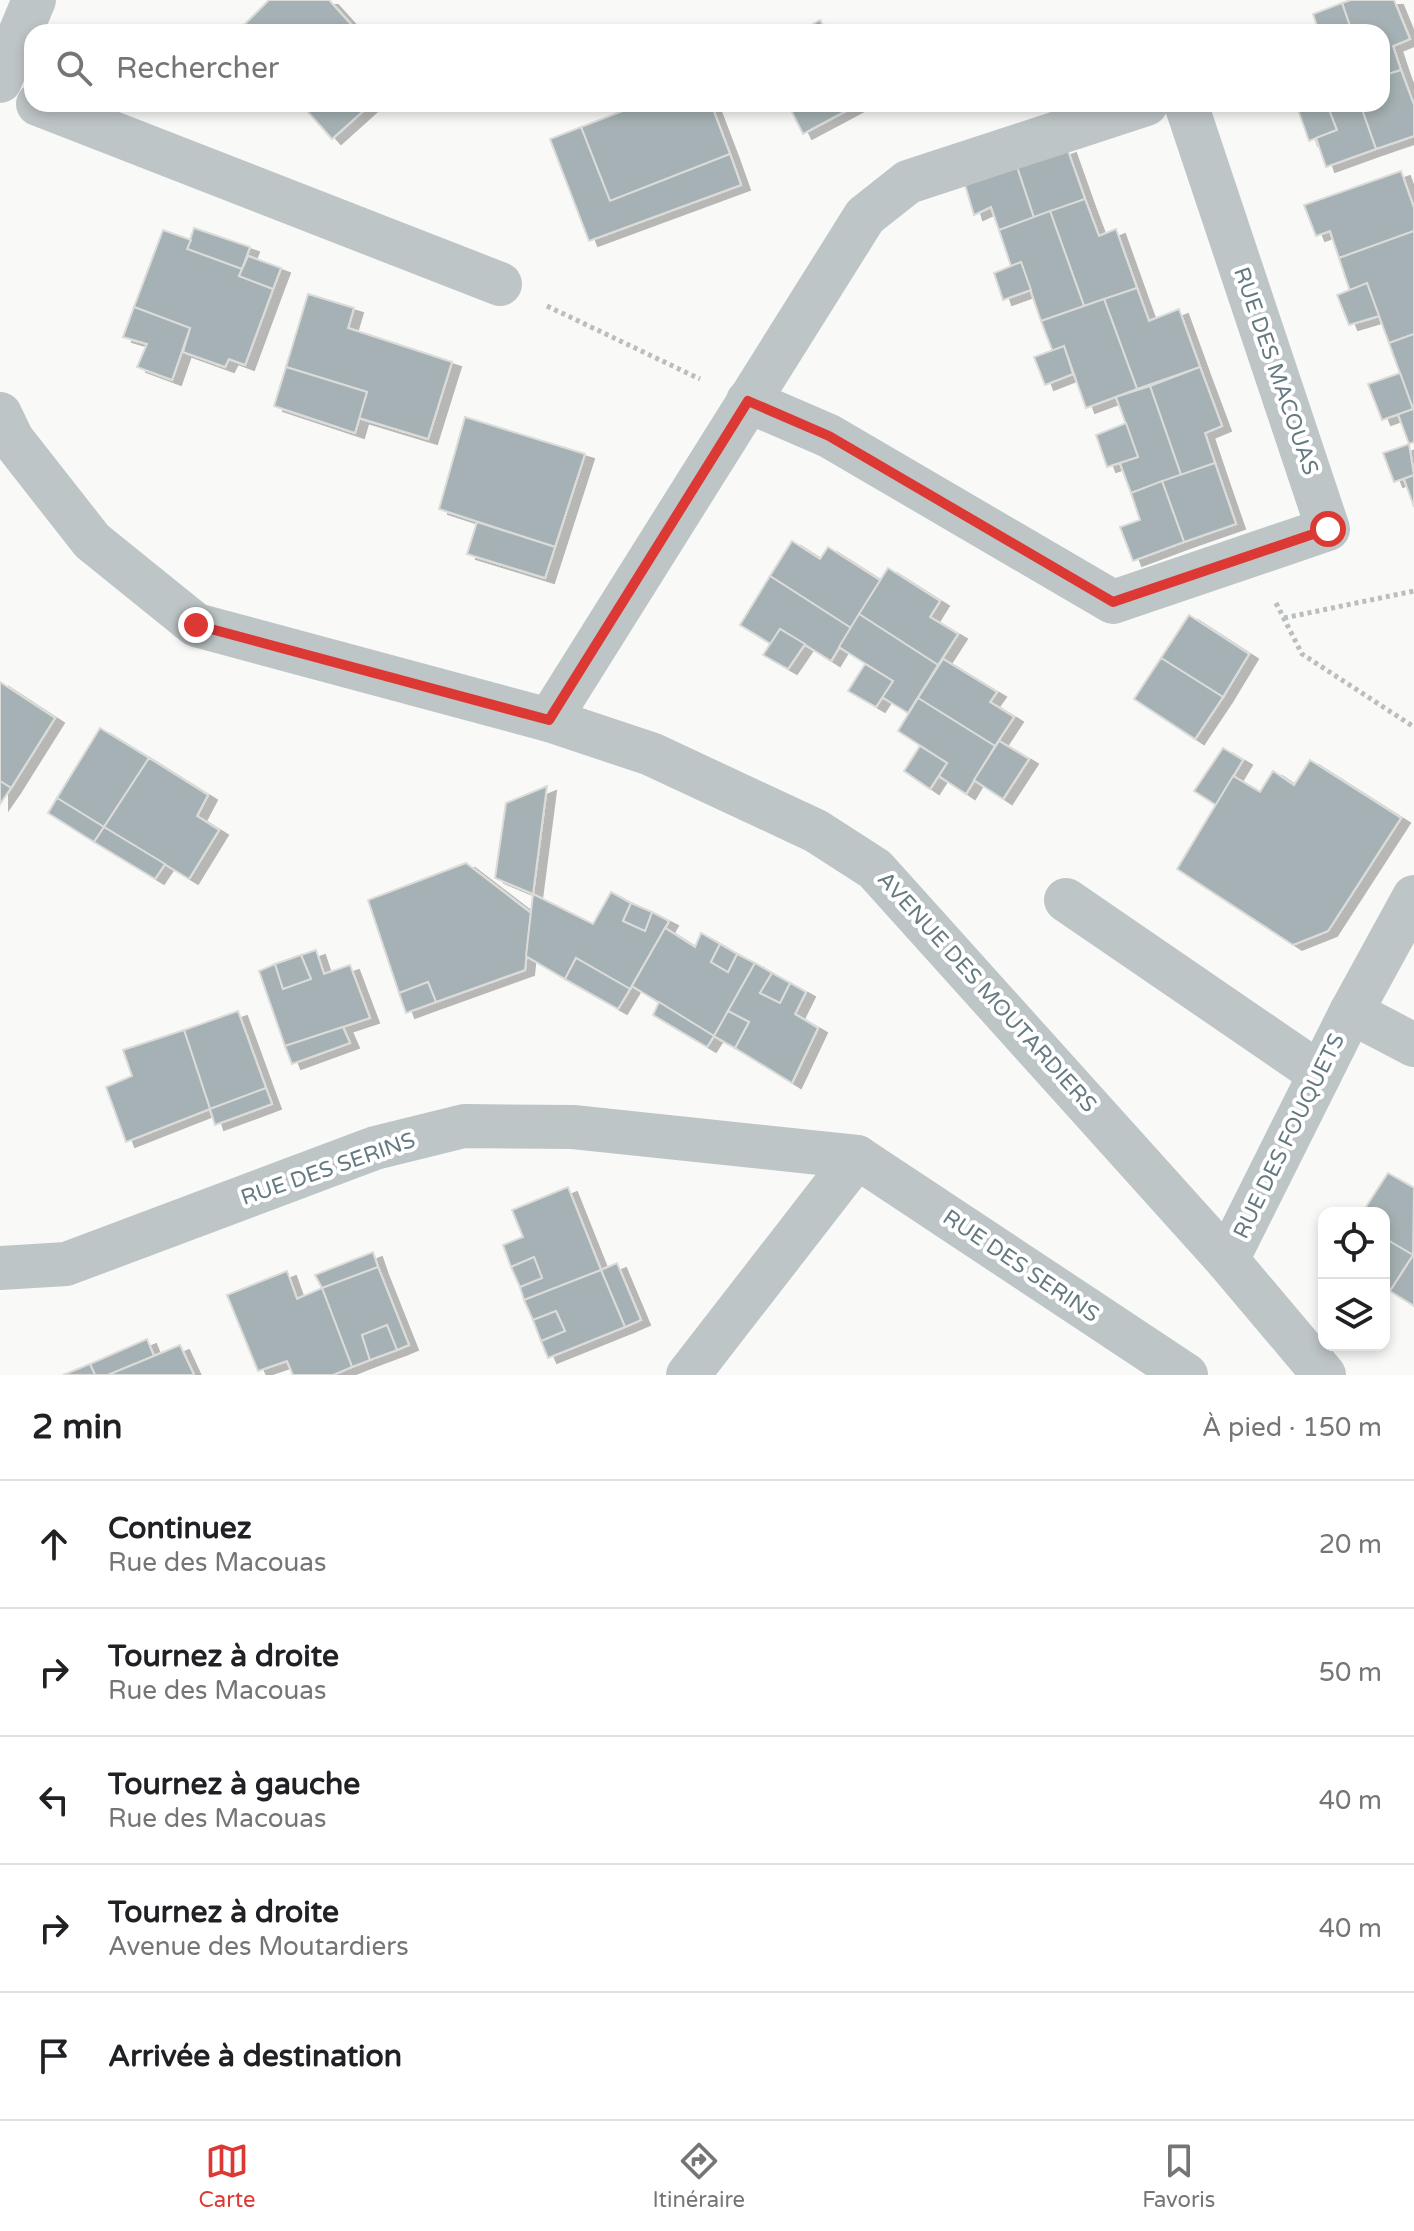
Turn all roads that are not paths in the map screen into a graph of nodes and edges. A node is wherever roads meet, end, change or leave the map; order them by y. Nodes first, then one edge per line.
1 (34, 0) edge
2 (0, 81) edge
3 (0, 89) edge
4 (24, 99) edge
5 (59, 112) edge
6 (1122, 112) edge
7 (1189, 112) edge
8 (500, 284) road end
9 (748, 401) junction
10 (0, 414) edge
11 (549, 720) junction
12 (1414, 897) edge
13 (1066, 900) dead end
14 (1351, 1012) junction
15 (1414, 1045) edge
16 (1320, 1074) junction
17 (857, 1157) junction
18 (1227, 1260) junction
19 (0, 1268) edge
20 (688, 1375) edge
21 (1186, 1375) edge
22 (1324, 1375) edge

1 - 2 street
3 - 4 street
5 - 8 street
6 - 9 street
7 - 9 street, RUE DES MACOUAS
9 - 11 street
10 - 11 street, AVENUE DES MOUTARDIERS
11 - 18 street, AVENUE DES MOUTARDIERS
12 - 14 street, RUE DES FOUQUETS
13 - 16 street
14 - 15 street, RUE DES FOUQUETS
14 - 16 street, RUE DES FOUQUETS
16 - 18 street, RUE DES FOUQUETS
17 - 19 street, RUE DES SERINS
17 - 20 street
17 - 21 street, RUE DES SERINS
18 - 22 street, AVENUE DES MOUTARDIERS

